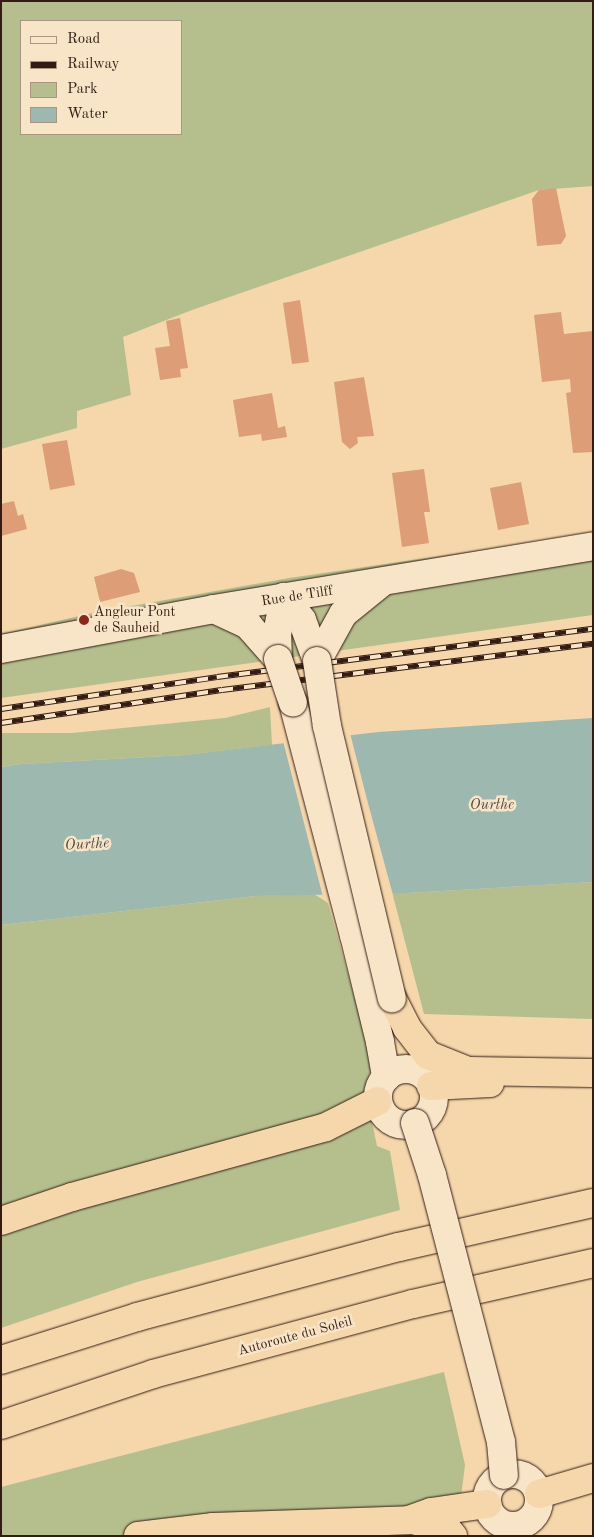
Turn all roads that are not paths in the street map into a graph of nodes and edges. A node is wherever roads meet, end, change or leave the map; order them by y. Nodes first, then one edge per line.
1 (593, 546) edge
2 (381, 583) junction
3 (284, 597) junction
4 (214, 609) junction
5 (290, 622) junction
6 (1, 649) edge
7 (278, 659) junction
8 (317, 660) junction
9 (392, 998) junction
10 (588, 1073) edge
11 (425, 1079) junction
12 (382, 1089) junction
13 (415, 1123) junction
14 (593, 1203) edge
15 (1, 1220) edge
16 (593, 1263) edge
17 (1, 1360) edge
18 (1, 1425) edge
19 (504, 1475) junction
20 (593, 1478) edge
21 (539, 1494) junction
22 (487, 1504) junction
23 (409, 1520) junction
24 (513, 1531) edge
25 (138, 1536) edge
26 (453, 1536) edge

1 - 2 main road, Rue de Tilff
2 - 3 main road, Rue de Tilff
2 - 8 main road
3 - 4 main road, Rue de Tilff
3 - 5 main road
4 - 6 main road, Rue de Tilff
4 - 7 main road
5 - 7 main road
5 - 8 main road
7 - 12 main road, bridge
8 - 9 main road, bridge
9 - 10 highway
9 - 11 main road
10 - 11 highway
11 - 12 main road
11 - 13 main road
12 - 13 main road
12 - 15 highway
13 - 19 main road, bridge
14 - 17 highway
16 - 18 highway, Autoroute du Soleil
19 - 21 main road
19 - 22 main road
20 - 21 highway
21 - 24 main road
22 - 23 highway
22 - 24 main road
23 - 25 highway
23 - 26 highway

